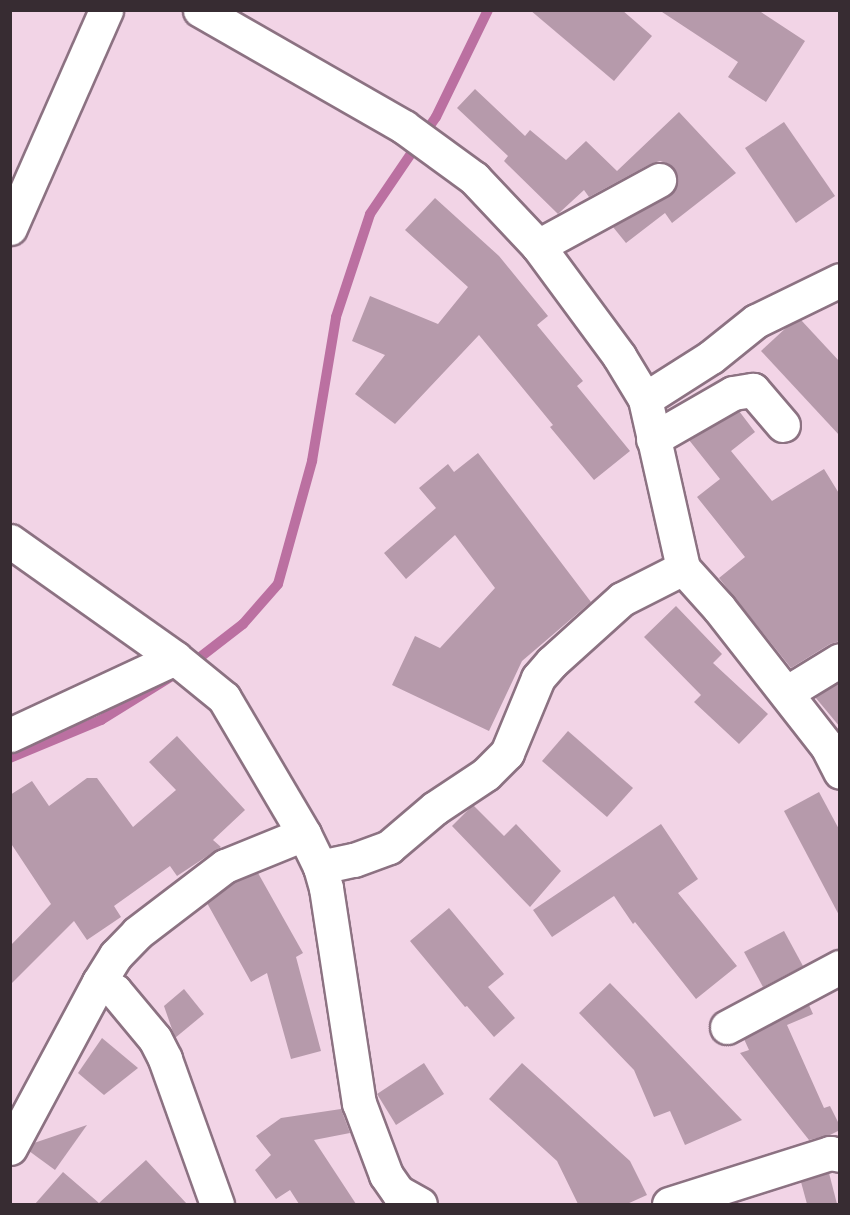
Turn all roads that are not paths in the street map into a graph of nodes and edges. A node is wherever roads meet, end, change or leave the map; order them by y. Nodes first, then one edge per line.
1 (106, 10) edge
2 (200, 10) edge
3 (659, 180) dead end
4 (10, 228) edge
5 (538, 246) junction
6 (840, 280) edge
7 (645, 399) junction
8 (783, 424) dead end
9 (653, 439) junction
10 (10, 542) edge
11 (683, 568) junction
12 (175, 658) junction
13 (840, 660) edge
14 (786, 693) junction
15 (10, 735) edge
16 (840, 772) edge
17 (304, 834) junction
18 (320, 867) junction
19 (840, 967) edge
20 (99, 982) junction
21 (727, 1027) dead end
22 (10, 1148) edge
23 (840, 1155) edge
24 (217, 1204) edge
25 (420, 1204) edge
26 (669, 1204) edge

1 - 4 street
2 - 5 street
3 - 5 street
5 - 7 street
6 - 7 street
7 - 9 street
8 - 9 street
9 - 11 street
10 - 12 street
11 - 14 street
11 - 18 street
12 - 15 street
12 - 17 street
13 - 14 street
14 - 16 street
17 - 18 street
17 - 20 street
18 - 25 street
19 - 21 street
20 - 22 street
20 - 24 street
23 - 26 street

